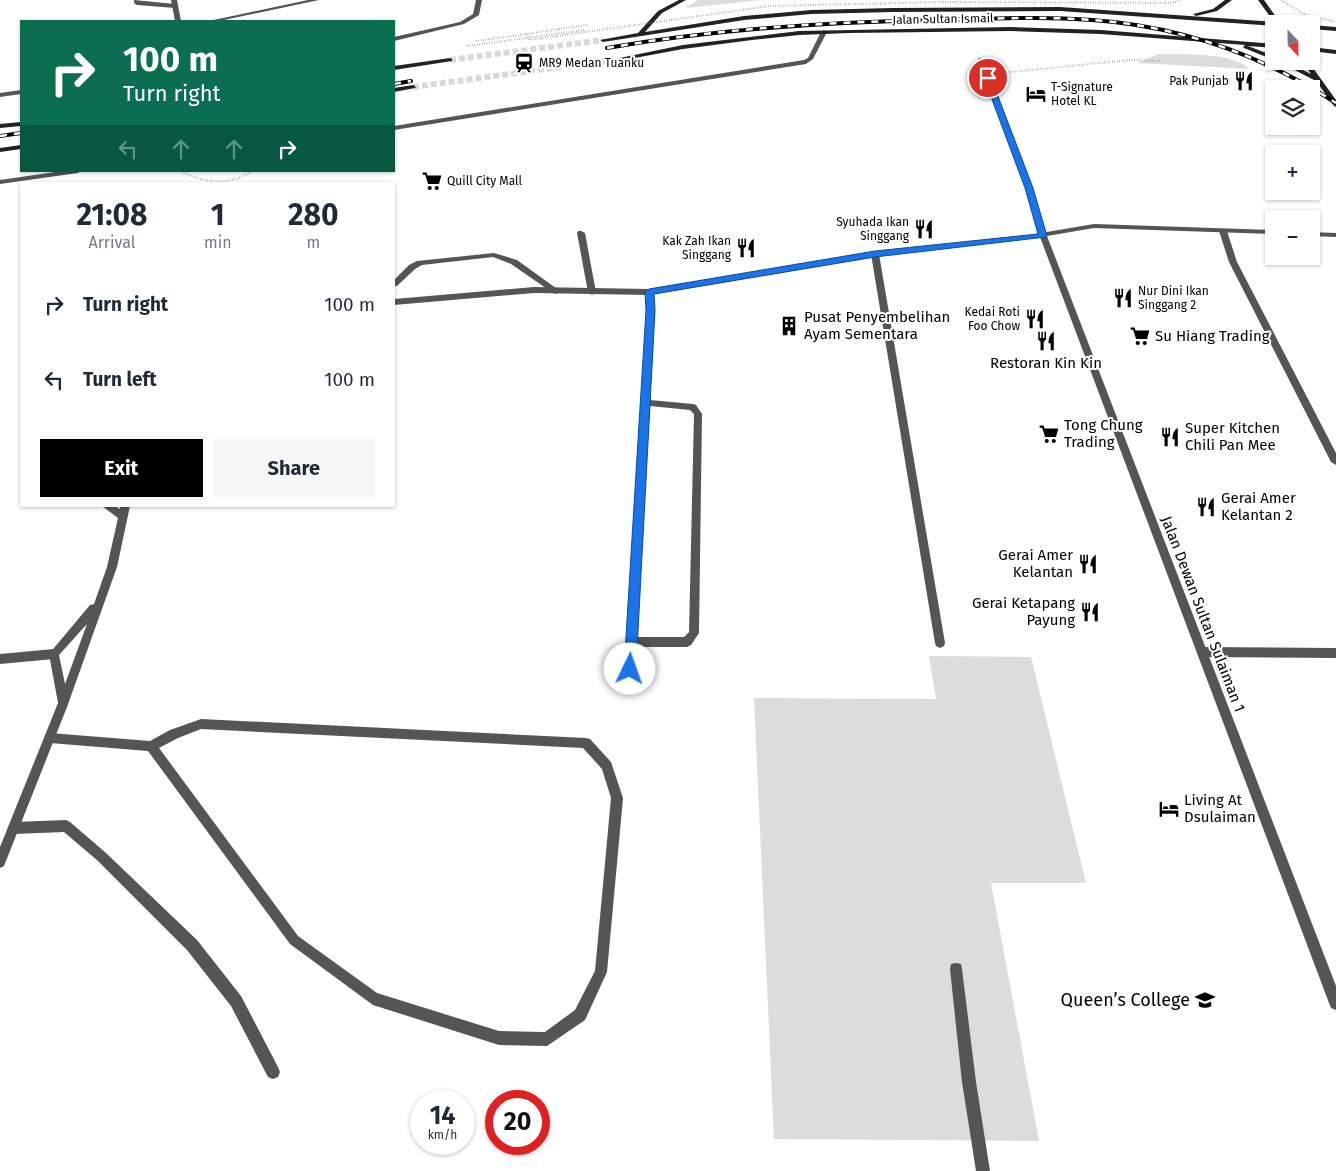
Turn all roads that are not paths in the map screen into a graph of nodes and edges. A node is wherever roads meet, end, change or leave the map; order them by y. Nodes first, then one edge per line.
1 (137, 0) edge
2 (313, 0) edge
3 (479, 0) edge
4 (683, 0) edge
5 (1224, 0) edge
6 (1228, 0) edge
7 (1261, 0) edge
8 (175, 3) edge
9 (1272, 15) edge
10 (1183, 16) junction
11 (178, 20) edge
12 (217, 20) edge
13 (1265, 23) edge
14 (1320, 28) edge
15 (1336, 29) edge
16 (824, 32) junction
17 (640, 34) junction
18 (395, 39) edge
19 (603, 40) tunnel mouth
20 (1233, 43) junction
21 (1265, 45) edge
22 (1320, 50) edge
23 (1336, 52) edge
24 (1265, 55) edge
25 (981, 59) dead end
26 (450, 60) tunnel mouth
27 (614, 60) tunnel mouth
28 (395, 68) edge
29 (1298, 70) edge
30 (1312, 70) edge
31 (1319, 80) joint
32 (1320, 81) edge
33 (413, 87) tunnel mouth
34 (396, 90) edge
35 (20, 92) edge
36 (0, 94) edge
37 (1336, 105) edge
38 (20, 124) edge
39 (0, 126) edge
40 (395, 128) edge
41 (20, 147) edge
42 (0, 150) edge
43 (71, 172) edge
44 (0, 182) edge
45 (1223, 231) junction
46 (1265, 232) edge
47 (581, 233) dead end
48 (1320, 234) edge
49 (1336, 234) edge
50 (1043, 236) junction
51 (875, 254) junction
52 (395, 283) edge
53 (556, 291) junction
54 (592, 292) junction
55 (649, 292) junction
56 (395, 302) edge
57 (646, 403) junction
58 (1336, 462) edge
59 (110, 507) edge
60 (124, 511) edge
61 (98, 604) junction
62 (632, 642) junction
63 (940, 643) dead end
64 (1202, 652) junction
65 (1336, 653) edge
66 (54, 654) junction
67 (0, 659) edge
68 (629, 683) dead end
69 (63, 703) junction
70 (50, 738) junction
71 (151, 746) junction
72 (14, 828) junction
73 (0, 862) edge
74 (956, 969) dead end
75 (1336, 1003) edge
76 (273, 1072) dead end
77 (983, 1171) edge

1 - 8 street
2 - 12 street
3 - 18 street
4 - 17 main road
5 - 6 street
6 - 10 main road
7 - 9 main road
8 - 11 street
10 - 13 main road, Jalan Sultan Ismail
10 - 17 main road, Jalan Sultan Ismail
14 - 15 main road
16 - 20 main road, Jalan Sultan Ismail
16 - 27 main road, Jalan Sultan Ismail
16 - 40 street
17 - 19 main road, Jalan Sultan Ismail
20 - 21 main road, Jalan Sultan Ismail
20 - 24 main road
22 - 23 main road
25 - 50 street, Jalan Dewan Sultan Sulaiman 1
26 - 28 main road
29 - 31 main road
30 - 31 main road
32 - 37 main road
33 - 34 main road
35 - 36 street
38 - 39 main road
41 - 42 main road
43 - 44 street
45 - 46 street
45 - 50 street
45 - 58 street
47 - 54 street
48 - 49 street
50 - 51 street
50 - 64 street, Jalan Dewan Sultan Sulaiman 1
51 - 55 street
51 - 63 street
52 - 53 street
53 - 54 street
53 - 56 street
54 - 55 street
55 - 57 street
57 - 62 street
57 - 62 street
59 - 60 street
60 - 61 street
61 - 66 street
61 - 69 street
62 - 68 street
64 - 65 street
64 - 75 street, Jalan Dewan Sultan Sulaiman 1
66 - 67 street
66 - 69 street
69 - 70 street
70 - 71 street
70 - 72 street
71 - 71 street
72 - 73 street
72 - 76 street
74 - 77 street

